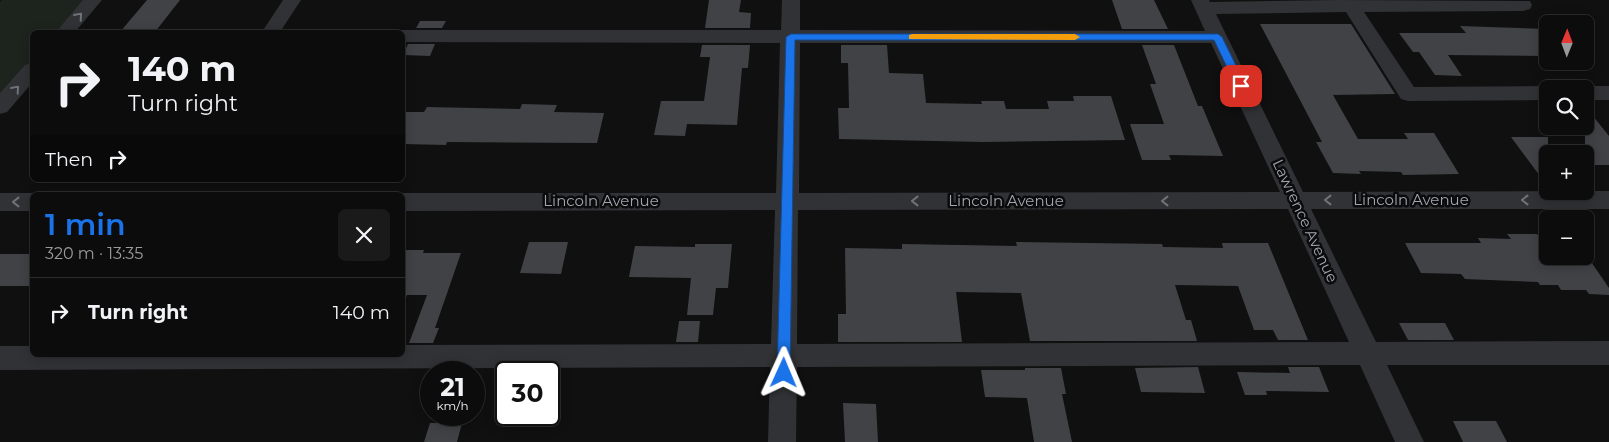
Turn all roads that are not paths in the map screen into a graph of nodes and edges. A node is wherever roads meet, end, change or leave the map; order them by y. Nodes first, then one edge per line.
1 (94, 0) edge
2 (292, 0) edge
3 (791, 0) edge
4 (1349, 3) edge
5 (1202, 4) edge
6 (1523, 5) dead end
7 (67, 30) edge
8 (272, 30) edge
9 (405, 36) edge
10 (791, 37) junction
11 (1218, 37) junction
12 (30, 72) edge
13 (1539, 93) edge
14 (1594, 93) edge
15 (1609, 93) edge
16 (0, 108) edge
17 (1295, 200) junction
18 (1609, 200) edge
19 (787, 201) junction
20 (0, 202) edge
21 (30, 202) edge
22 (405, 202) edge
23 (1609, 353) edge
24 (1368, 354) junction
25 (784, 356) junction
26 (392, 357) edge
27 (405, 357) edge
28 (0, 358) edge
29 (782, 442) edge
30 (1410, 442) edge

7 -> 1 street
2 - 8 street
3 - 10 street
4 - 5 street
4 - 6 street
4 - 13 street
5 - 11 street, Lawrence Avenue
9 - 10 street
10 - 11 street
10 - 19 street
11 - 17 street, Lawrence Avenue
16 -> 12 street
14 - 15 street
18 -> 17 street, Lincoln Avenue
17 -> 19 street, Lincoln Avenue
17 - 24 street, Lawrence Avenue
19 - 22 street, Lincoln Avenue
19 - 25 street
21 -> 20 street
23 - 24 street
24 - 25 street
24 - 30 street, Lawrence Avenue
25 - 27 street
25 - 29 street
26 - 28 street

